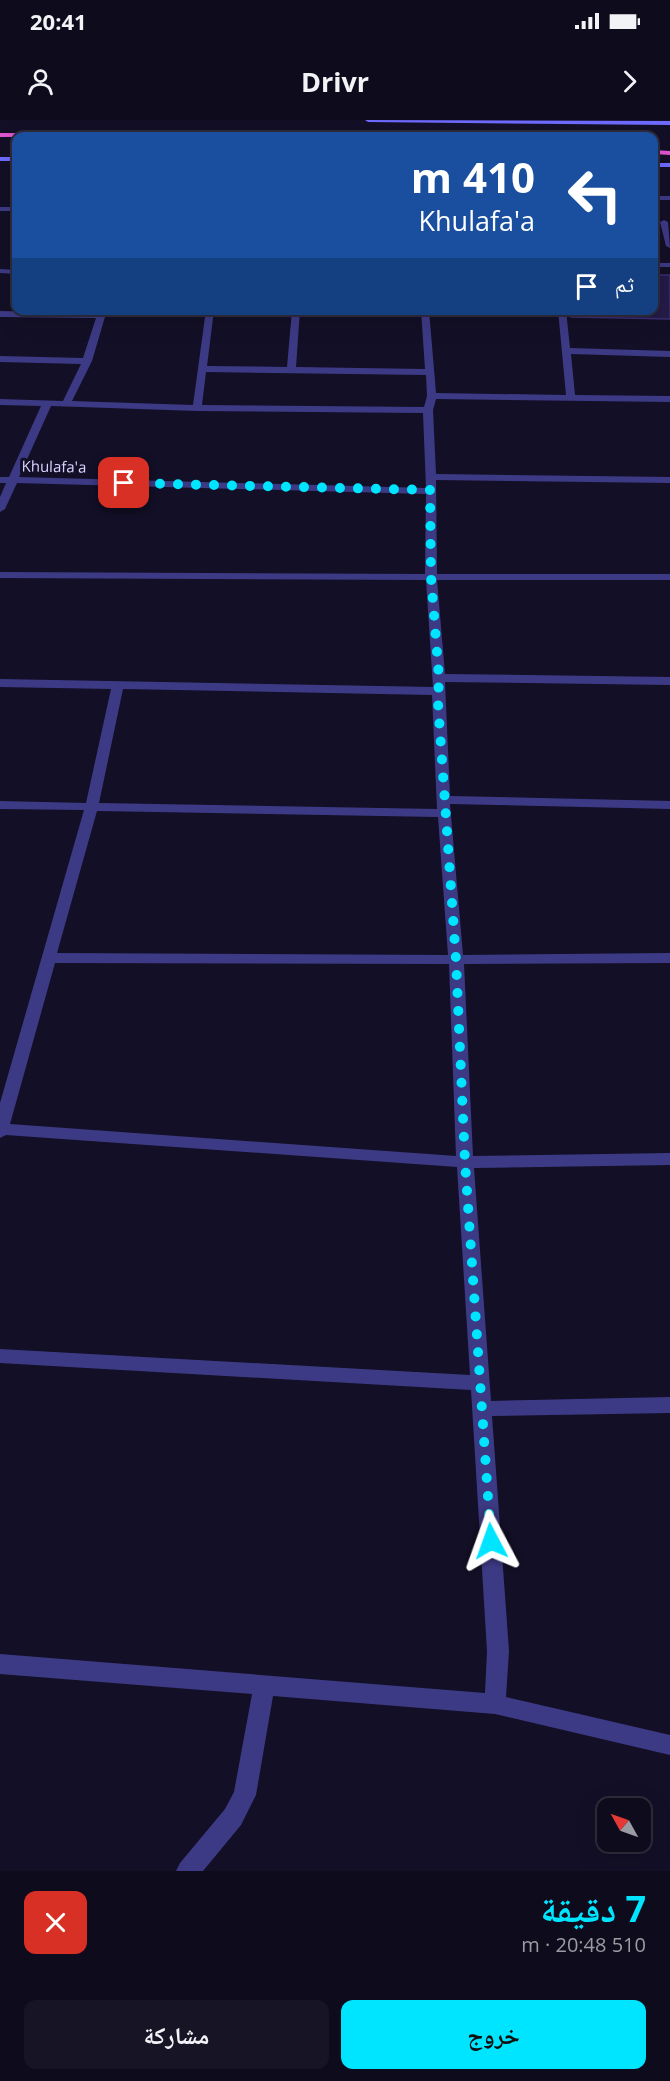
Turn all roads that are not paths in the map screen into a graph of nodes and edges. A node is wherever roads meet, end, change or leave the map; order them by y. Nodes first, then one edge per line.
1 (368, 120) edge
2 (437, 120) edge
3 (564, 121) edge
4 (670, 123) edge
5 (667, 222) edge
6 (670, 246) edge
7 (101, 315) edge
8 (209, 315) edge
9 (296, 315) edge
10 (425, 315) edge
11 (562, 315) edge
12 (566, 351) junction
13 (670, 354) edge
14 (0, 359) edge
15 (87, 361) junction
16 (202, 369) junction
17 (291, 370) junction
18 (430, 372) junction
19 (571, 397) junction
20 (670, 399) edge
21 (0, 402) edge
22 (430, 403) junction
23 (47, 404) junction
24 (66, 405) junction
25 (197, 408) junction
26 (0, 480) edge
27 (13, 480) junction
28 (670, 480) edge
29 (431, 484) junction
30 (0, 509) edge
31 (0, 575) edge
32 (431, 577) junction
33 (670, 577) edge
34 (670, 681) edge
35 (0, 683) edge
36 (438, 685) junction
37 (117, 687) junction
38 (0, 805) edge
39 (670, 805) edge
40 (444, 806) junction
41 (91, 808) junction
42 (49, 958) junction
43 (670, 958) edge
44 (456, 960) junction
45 (1, 1131) edge
46 (670, 1159) edge
47 (465, 1162) junction
48 (0, 1356) edge
49 (480, 1383) junction
50 (670, 1405) edge
51 (482, 1409) junction
52 (0, 1664) edge
53 (264, 1686) junction
54 (495, 1704) junction
55 (670, 1745) edge
56 (188, 1871) edge

1 - 2 main road
2 - 3 main road
3 - 4 main road
5 - 6 street
7 - 15 street
8 - 16 street
9 - 17 street
10 - 18 street
11 - 12 street
12 - 13 street
12 - 19 street
14 - 15 street
15 - 24 street
16 - 17 street
16 - 25 street
17 - 18 street
18 - 22 street
19 - 20 street
19 - 22 street
21 - 23 street
22 - 25 street
22 - 29 street
23 - 24 street
23 - 27 street
24 - 25 street
26 - 27 street, Khulafa'a
27 - 29 street, Khulafa'a
27 - 30 street
28 - 29 street, Khulafa'a
29 - 32 street
31 - 32 street
32 - 33 street
32 - 36 street
34 - 36 street
35 - 37 street
36 - 37 street
36 - 40 street
37 - 41 street
38 - 41 street
39 - 40 street
40 - 41 street
40 - 44 street
41 - 42 street
42 - 44 street
42 - 45 street
43 - 44 street
44 - 47 street
45 - 47 street
46 - 47 street
47 - 49 street
48 - 49 street
49 - 51 street
50 - 51 street
51 - 54 street
52 - 53 street
53 - 54 street
53 - 56 street
54 - 55 street

